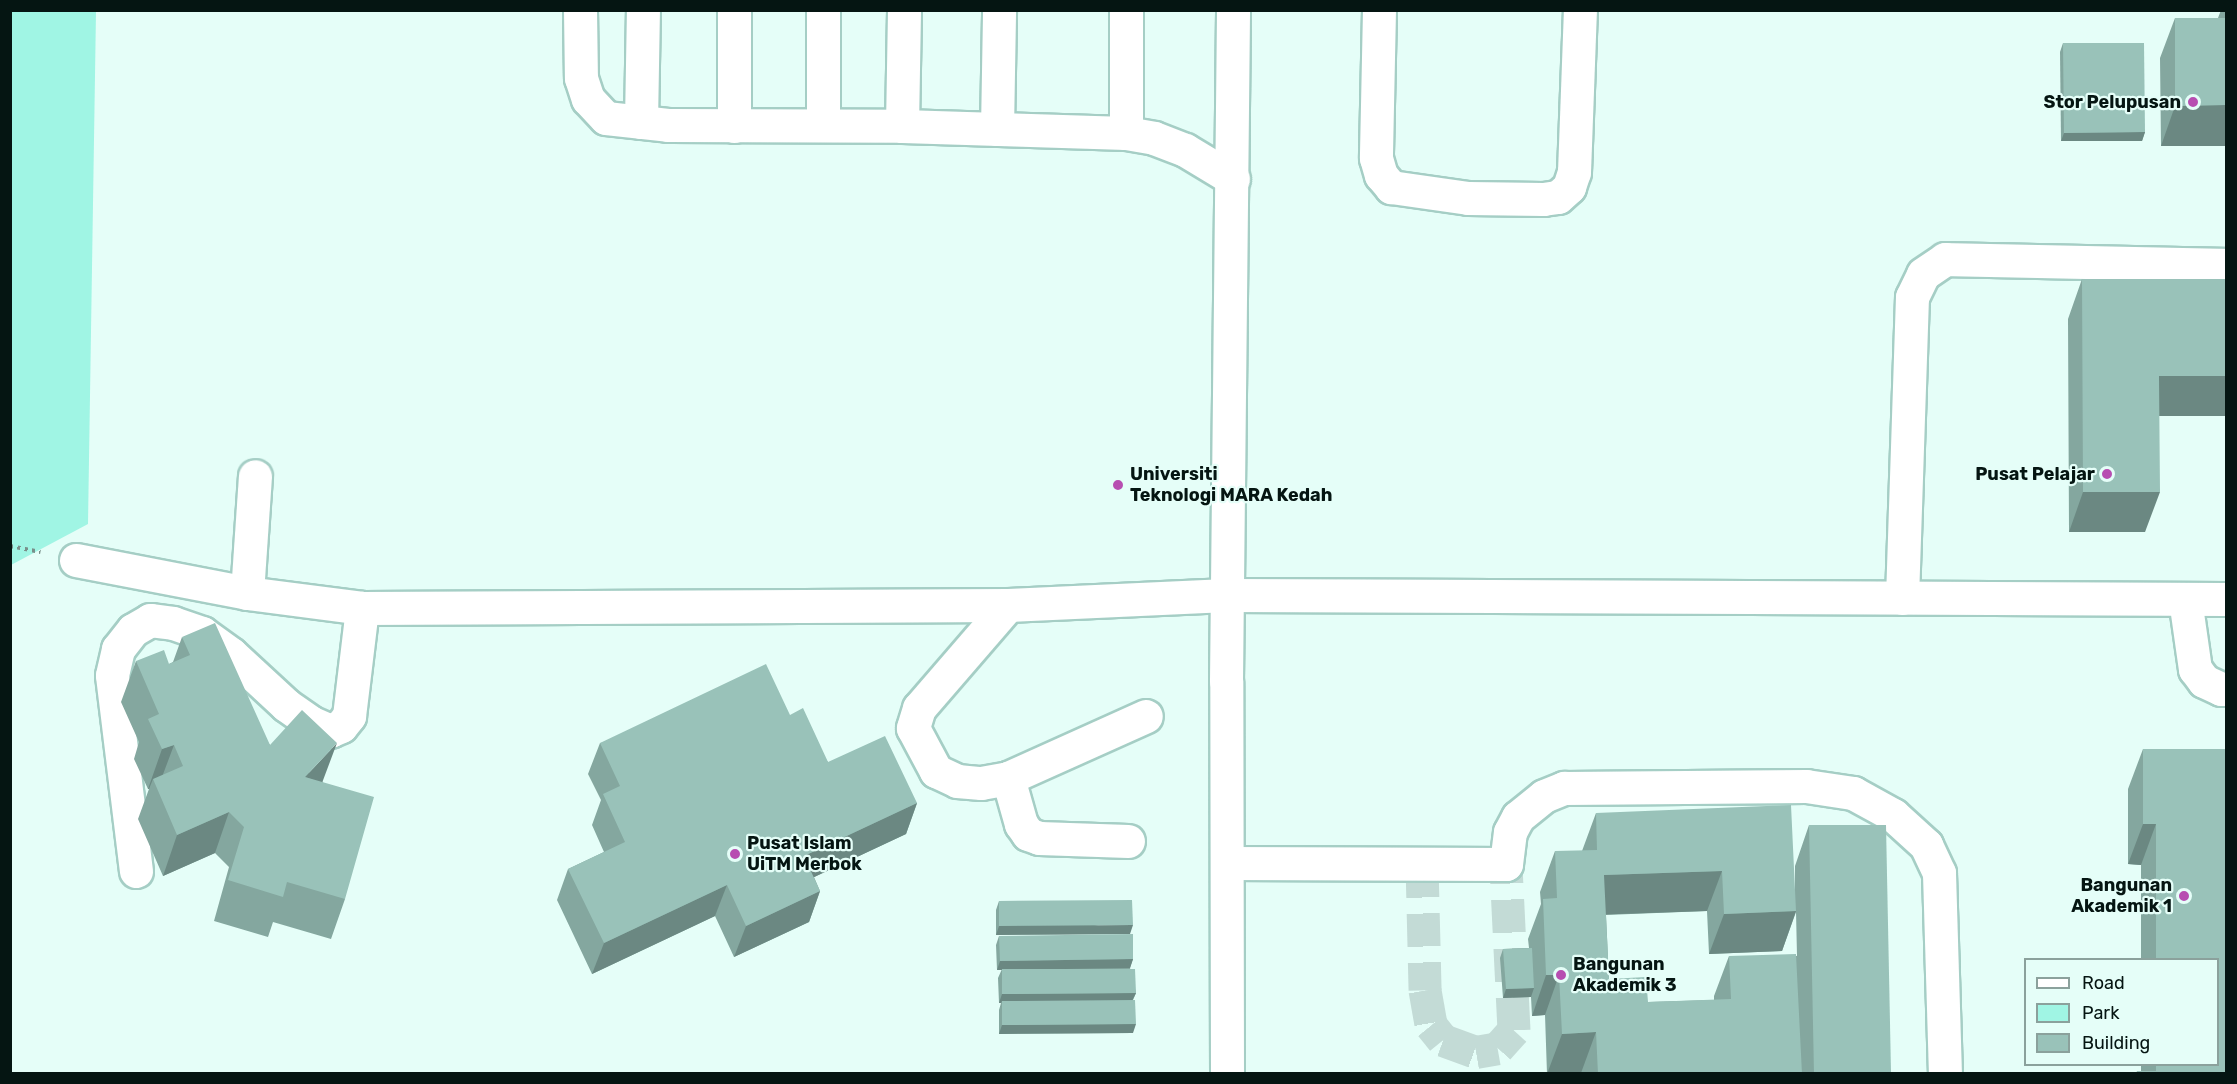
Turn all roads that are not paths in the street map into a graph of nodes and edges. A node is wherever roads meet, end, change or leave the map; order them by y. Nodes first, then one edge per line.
1 (580, 10) edge
2 (643, 10) edge
3 (734, 10) edge
4 (823, 10) edge
5 (904, 10) edge
6 (999, 10) edge
7 (1126, 10) edge
8 (1233, 10) edge
9 (1379, 10) edge
10 (1580, 10) edge
11 (641, 122) junction
12 (734, 126) junction
13 (823, 126) junction
14 (902, 126) junction
15 (997, 129) junction
16 (1126, 133) junction
17 (1233, 179) junction
18 (2226, 265) edge
19 (255, 476) dead end
20 (76, 560) dead end
21 (247, 593) junction
22 (1227, 595) junction
23 (1902, 598) junction
24 (2185, 599) junction
25 (2226, 599) edge
26 (1008, 605) junction
27 (362, 608) junction
28 (2226, 689) edge
29 (1146, 716) dead end
30 (1008, 778) junction
31 (1128, 841) dead end
32 (1227, 863) junction
33 (136, 871) dead end
34 (1227, 1074) edge
35 (1945, 1074) edge

1 - 11 street
2 - 11 street
3 - 12 street
4 - 13 street
5 - 14 street
6 - 15 street
7 - 16 street
8 - 17 street
9 - 10 street
11 - 12 street
12 - 13 street
13 - 14 street
14 - 15 street
15 - 16 street
16 - 17 street
17 - 22 street
18 - 23 street
19 - 21 street
20 - 21 street
21 - 27 street
22 - 23 street
22 - 26 street
22 - 32 street
23 - 24 street
24 - 25 street
24 - 28 street
26 - 27 street
26 - 30 street
27 - 33 street
29 - 30 street
30 - 31 street
32 - 34 street
32 - 35 street

